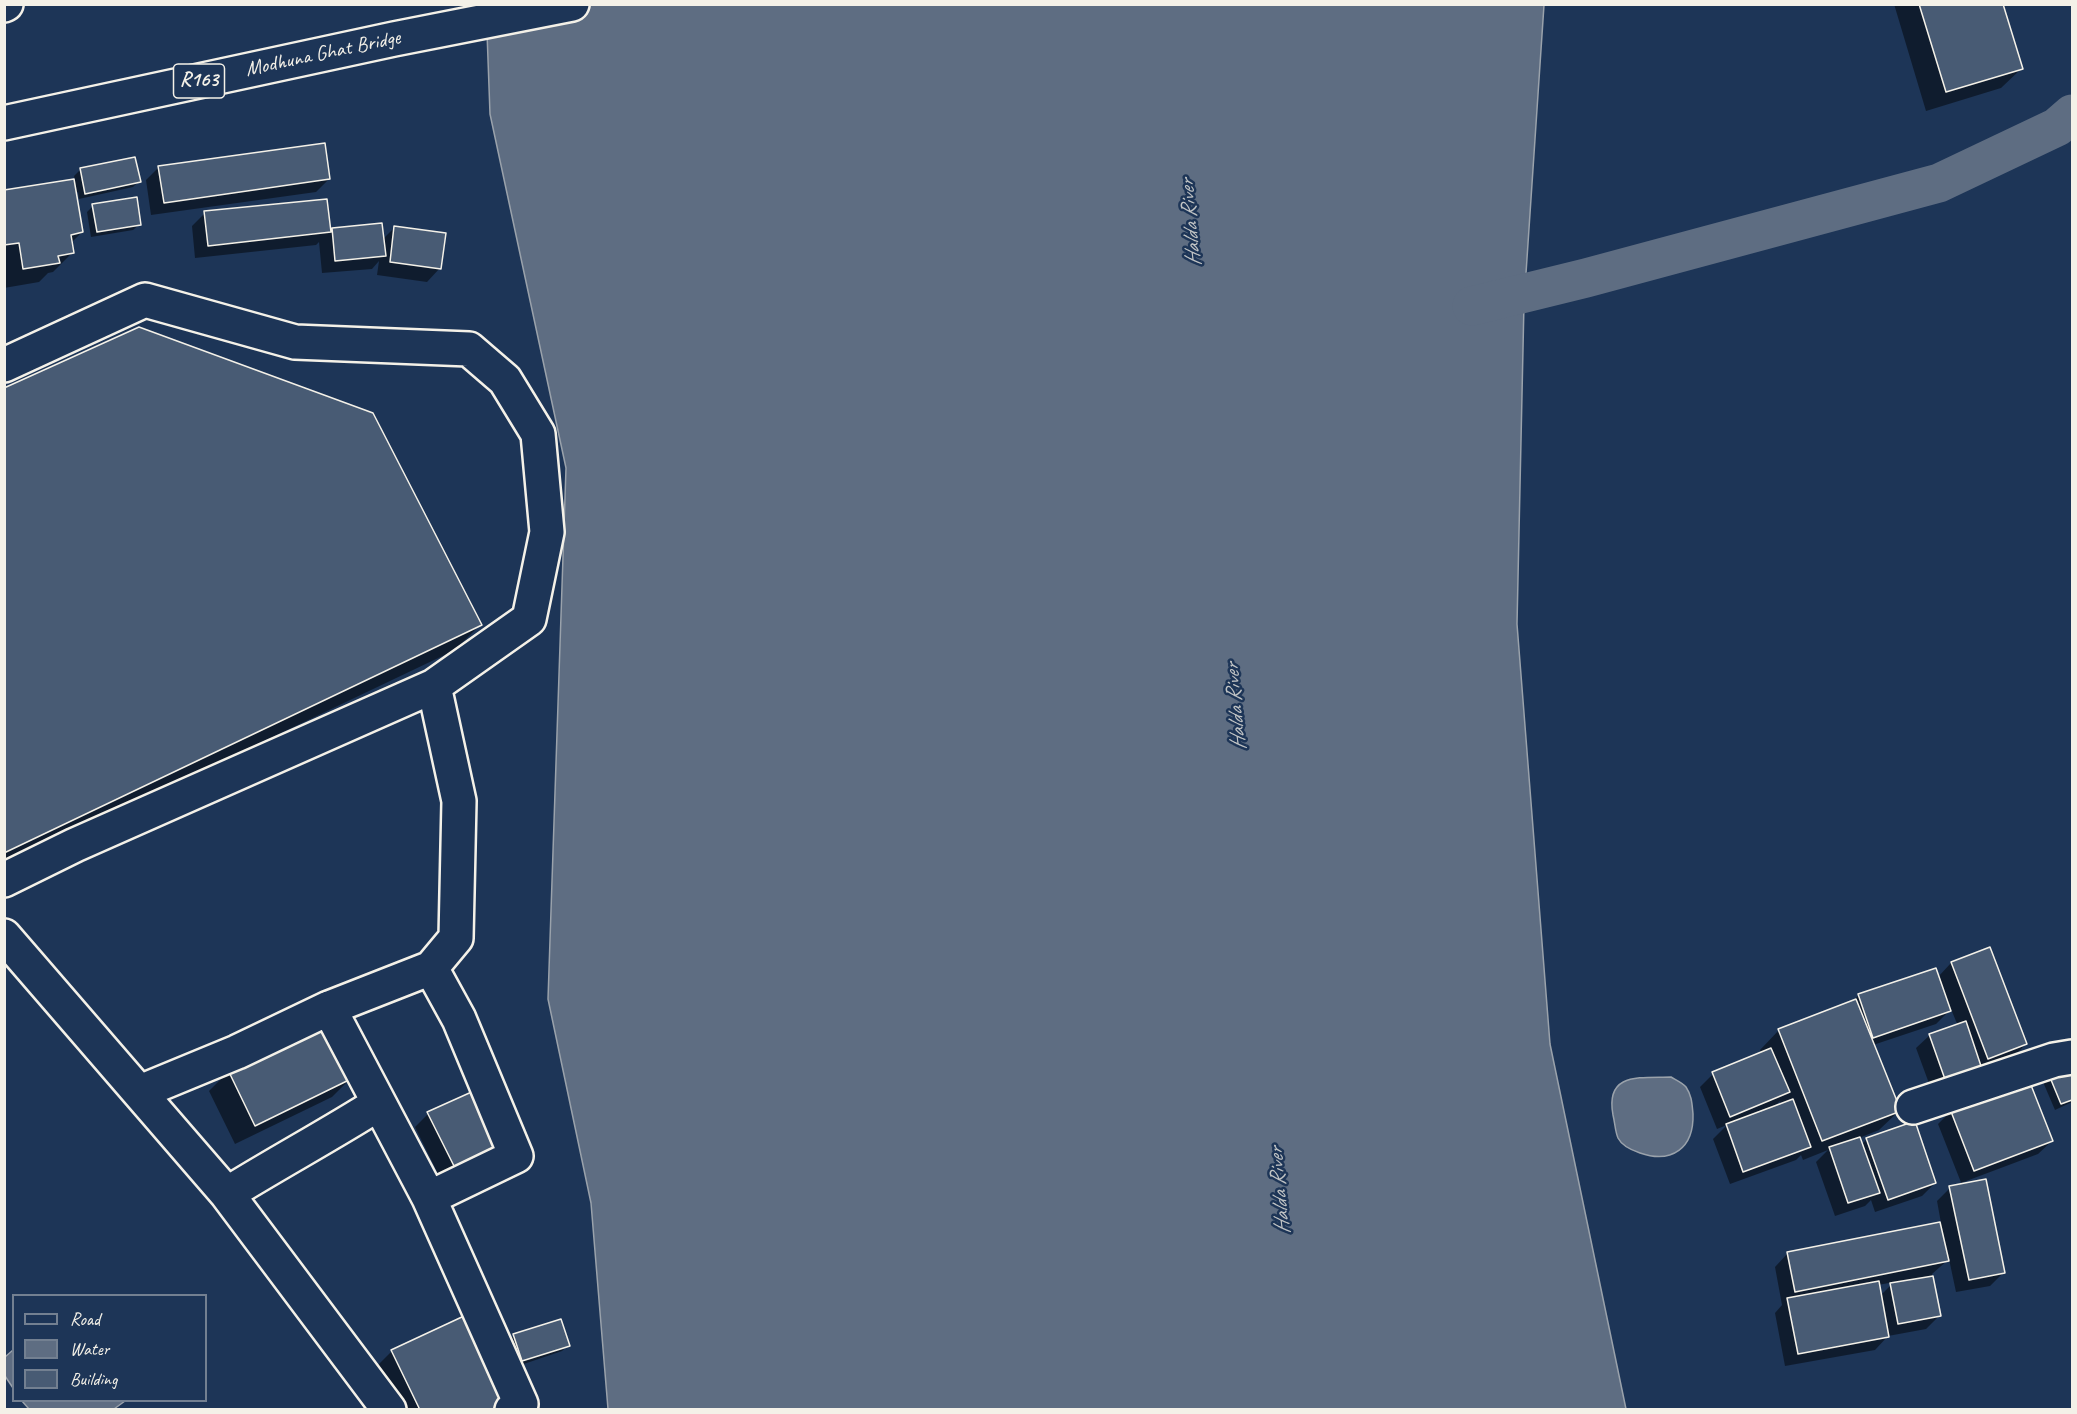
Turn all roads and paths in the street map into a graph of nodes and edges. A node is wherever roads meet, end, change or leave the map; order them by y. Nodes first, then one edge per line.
1 (572, 4) edge
2 (4, 123) edge
3 (4, 365) edge
4 (434, 686) junction
5 (4, 880) edge
6 (4, 936) edge
7 (431, 968) junction
8 (329, 1008) junction
9 (2073, 1057) edge
10 (140, 1092) junction
11 (378, 1104) junction
12 (1913, 1107) dead end
13 (227, 1194) junction
14 (429, 1198) junction
15 (389, 1410) edge
16 (512, 1410) edge

1 - 2 street, Modhuna Ghat Bridge / R163
3 - 4 street
4 - 5 street
4 - 7 street
6 - 10 street
7 - 8 street
7 - 14 street
8 - 10 street
8 - 11 street
9 - 12 street
10 - 13 street
11 - 13 street
11 - 14 street
13 - 15 street
14 - 16 street

